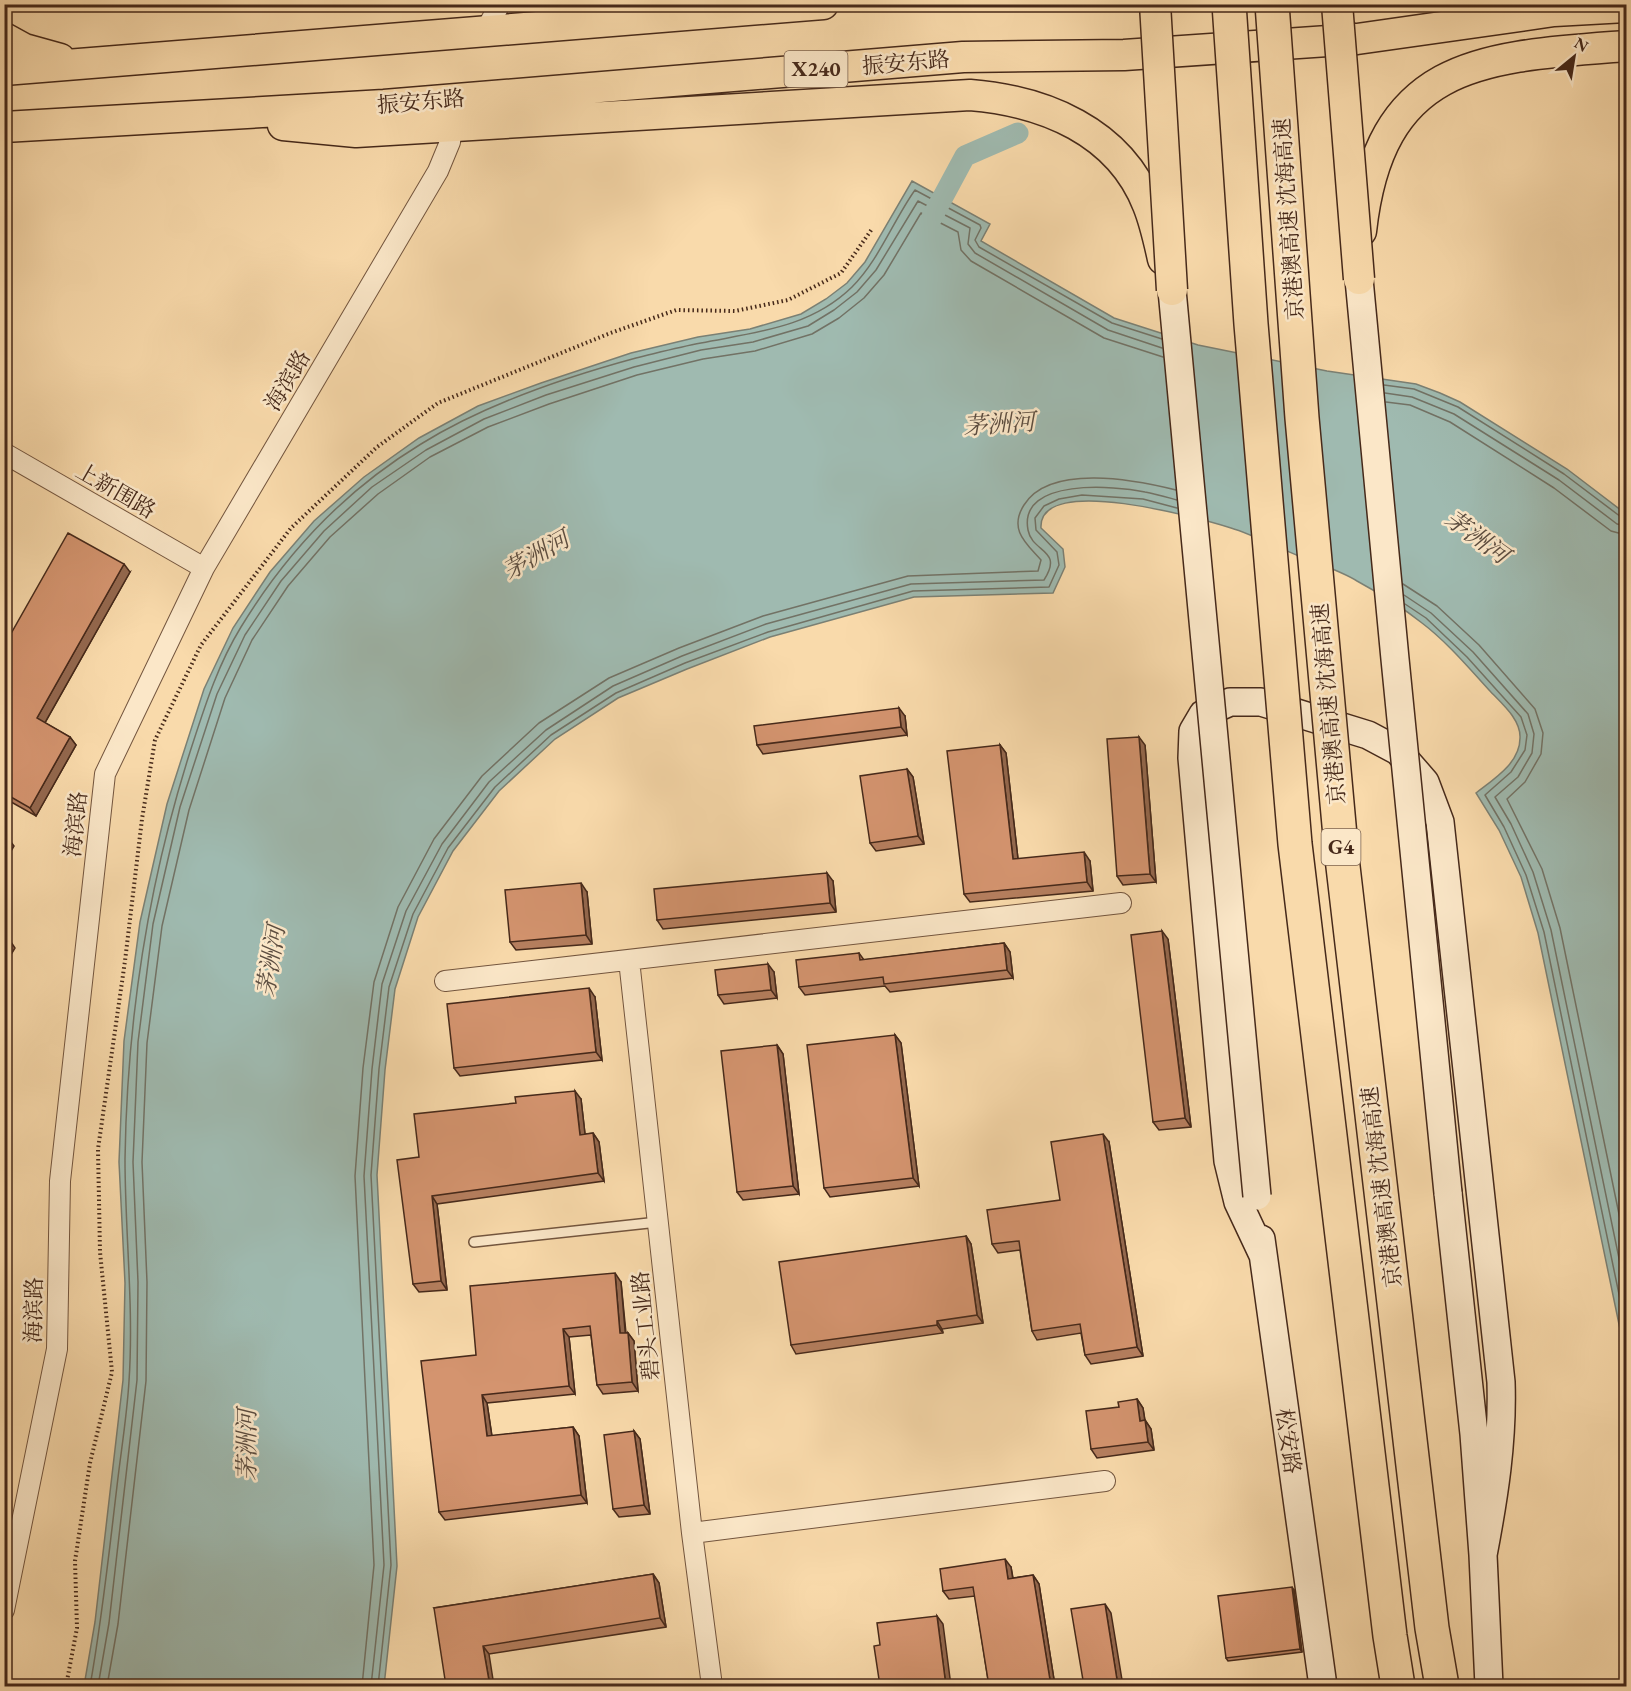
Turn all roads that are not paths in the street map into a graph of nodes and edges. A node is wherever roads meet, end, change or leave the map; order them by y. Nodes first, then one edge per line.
1 (500, 4) edge
2 (605, 4) edge
3 (823, 4) edge
4 (1155, 4) edge
5 (1229, 4) edge
6 (1272, 4) edge
7 (1337, 4) edge
8 (1626, 7) edge
9 (565, 26) junction
10 (484, 33) junction
11 (4, 38) edge
12 (1626, 46) edge
13 (90, 64) junction
14 (4, 70) edge
15 (208, 116) junction
16 (453, 126) junction
17 (4, 127) edge
18 (1359, 279) junction
19 (1172, 290) junction
20 (4, 453) edge
21 (204, 568) junction
22 (1121, 903) dead end
23 (629, 960) junction
24 (445, 981) dead end
25 (658, 1222) junction
26 (474, 1242) dead end
27 (1263, 1255) junction
28 (1105, 1481) dead end
29 (692, 1533) junction
30 (1483, 1555) junction
31 (9, 1565) edge
32 (5, 1608) edge
33 (712, 1686) edge
34 (1323, 1686) edge
35 (1398, 1686) edge
36 (1442, 1686) edge
37 (1489, 1686) edge

1 - 10 street
2 - 9 main road
3 - 9 main road
4 - 19 main road, bridge
5 - 35 highway, 京港澳高速 沈海高速 / G4, bridge
6 - 36 highway, 京港澳高速 沈海高速 / G4, bridge
7 - 18 main road, bridge
8 - 15 main road, 振安东路 / X240
9 - 10 main road
10 - 13 main road
11 - 13 main road
12 - 18 main road, bridge
13 - 14 main road
15 - 16 main road
15 - 17 main road, 振安东路 / X240
16 - 19 main road, bridge
16 - 21 street, 海滨路
18 - 30 main road, bridge
19 - 27 main road, 松安路, bridge
20 - 21 street, 上新围路
21 - 31 street, 海滨路
22 - 23 street
23 - 24 street
23 - 25 street, 碧头工业路
25 - 26 lane
25 - 29 street, 碧头工业路
27 - 30 main road
27 - 34 main road, 松安路
28 - 29 street
29 - 33 street, 碧头工业路
30 - 37 main road
31 - 32 street, 海滨路

